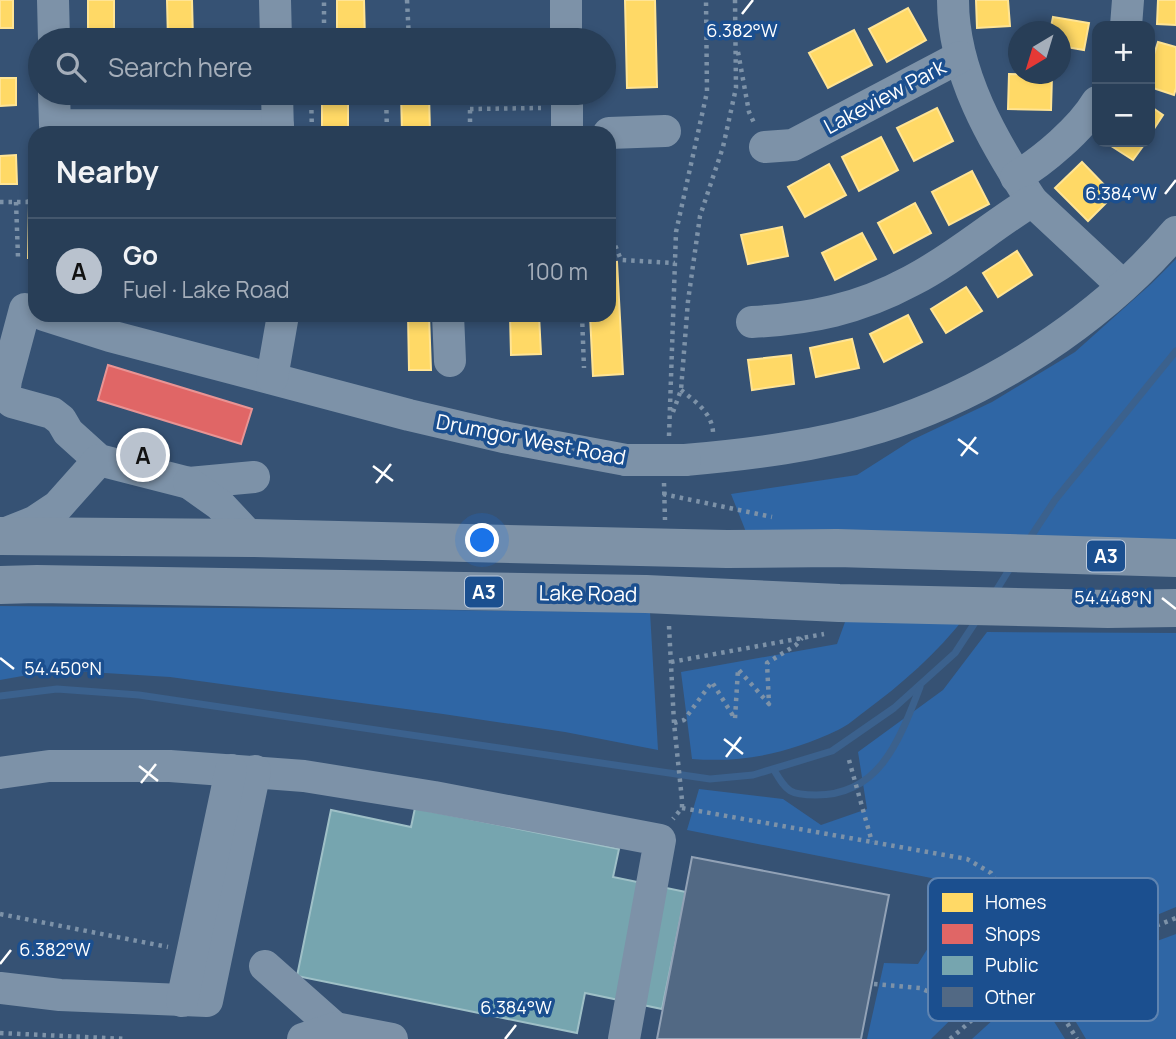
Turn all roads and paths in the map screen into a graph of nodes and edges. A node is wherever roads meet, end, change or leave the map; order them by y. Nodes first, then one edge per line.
1 (53, 0) edge
2 (275, 0) edge
3 (324, 0) edge
4 (407, 0) edge
5 (566, 0) edge
6 (706, 0) edge
7 (735, 0) edge
8 (953, 0) edge
9 (1128, 0) edge
10 (1126, 21) edge
11 (54, 28) edge
12 (276, 28) edge
13 (324, 28) edge
14 (408, 28) edge
15 (566, 28) edge
16 (736, 41) junction
17 (960, 57) junction
18 (54, 105) edge
19 (277, 105) edge
20 (311, 105) edge
21 (386, 105) edge
22 (470, 105) edge
23 (1092, 108) edge
24 (470, 109) junction
25 (567, 111) edge
26 (55, 126) edge
27 (278, 126) edge
28 (312, 126) edge
29 (387, 126) edge
30 (470, 126) edge
31 (665, 131) dead end
32 (616, 133) edge
33 (765, 147) joint
34 (1024, 189) junction
35 (28, 201) edge
36 (0, 202) edge
37 (16, 202) junction
38 (1176, 232) edge
39 (616, 248) edge
40 (18, 257) dead end
41 (675, 263) junction
42 (1122, 285) junction
43 (26, 309) edge
44 (66, 322) edge
45 (283, 322) edge
46 (448, 322) edge
47 (582, 322) edge
48 (752, 322) dead end
49 (450, 361) dead end
50 (584, 368) dead end
51 (272, 378) junction
52 (681, 390) junction
53 (700, 459) junction
54 (99, 460) junction
55 (254, 477) dead end
56 (188, 483) junction
57 (663, 494) dead end
58 (776, 517) dead end
59 (0, 536) edge
60 (251, 538) junction
61 (1176, 558) edge
62 (0, 585) edge
63 (839, 603) junction
64 (1176, 608) edge
65 (669, 626) dead end
66 (802, 638) junction
67 (671, 662) junction
68 (674, 723) junction
69 (849, 760) dead end
70 (243, 771) junction
71 (0, 773) edge
72 (682, 800) dead end
73 (682, 808) dead end
74 (872, 842) junction
75 (994, 878) edge
76 (0, 914) edge
77 (1175, 918) edge
78 (1158, 925) edge
79 (192, 952) junction
80 (265, 966) dead end
81 (874, 984) dead end
82 (0, 988) edge
83 (928, 991) edge
84 (182, 1001) junction
85 (970, 1021) edge
86 (1066, 1021) edge
87 (335, 1028) junction
88 (0, 1033) edge
89 (127, 1039) edge
90 (303, 1039) edge
91 (392, 1039) edge
92 (624, 1039) edge
93 (950, 1039) edge
94 (1077, 1039) edge

1 - 11 street
2 - 12 street
3 - 13 path
4 - 14 path
5 - 15 street
6 - 41 path
7 - 16 path
8 - 17 street
9 - 10 street
16 - 33 path
16 - 52 path
17 - 33 street, Lakeview Park
17 - 34 street, Lakeview Park
18 - 26 street
19 - 27 street
20 - 28 path
21 - 29 path
22 - 24 path
23 - 34 street
24 - 25 path
24 - 30 path
31 - 32 street
34 - 42 street, Lakeview Park
34 - 48 street
35 - 37 path
36 - 37 path
37 - 40 path
38 - 42 street, Drumgor West Road
39 - 41 path
41 - 52 path
42 - 53 street, Drumgor West Road
43 - 54 street
44 - 51 street, Drumgor West Road
45 - 51 street
46 - 49 street
47 - 50 path
51 - 53 street, Drumgor West Road, bridge
52 - 53 path
54 - 56 street
54 - 59 street
55 - 56 street
56 - 60 street
57 - 58 path
59 - 60 highway, A3
60 - 61 highway, A3
62 - 63 highway, Lake Road / A3
63 - 64 highway, Lake Road / A3
63 - 66 path
65 - 67 path
66 - 67 path
66 - 68 path
67 - 68 path
68 - 72 path
69 - 74 path
70 - 71 street
70 - 79 street
70 - 84 street
70 - 92 street
73 - 74 path
74 - 75 path
76 - 79 path
77 - 78 path
79 - 84 street
80 - 87 street
81 - 83 path
82 - 84 street
85 - 93 path
86 - 94 path
87 - 90 street
87 - 91 street
88 - 89 path

